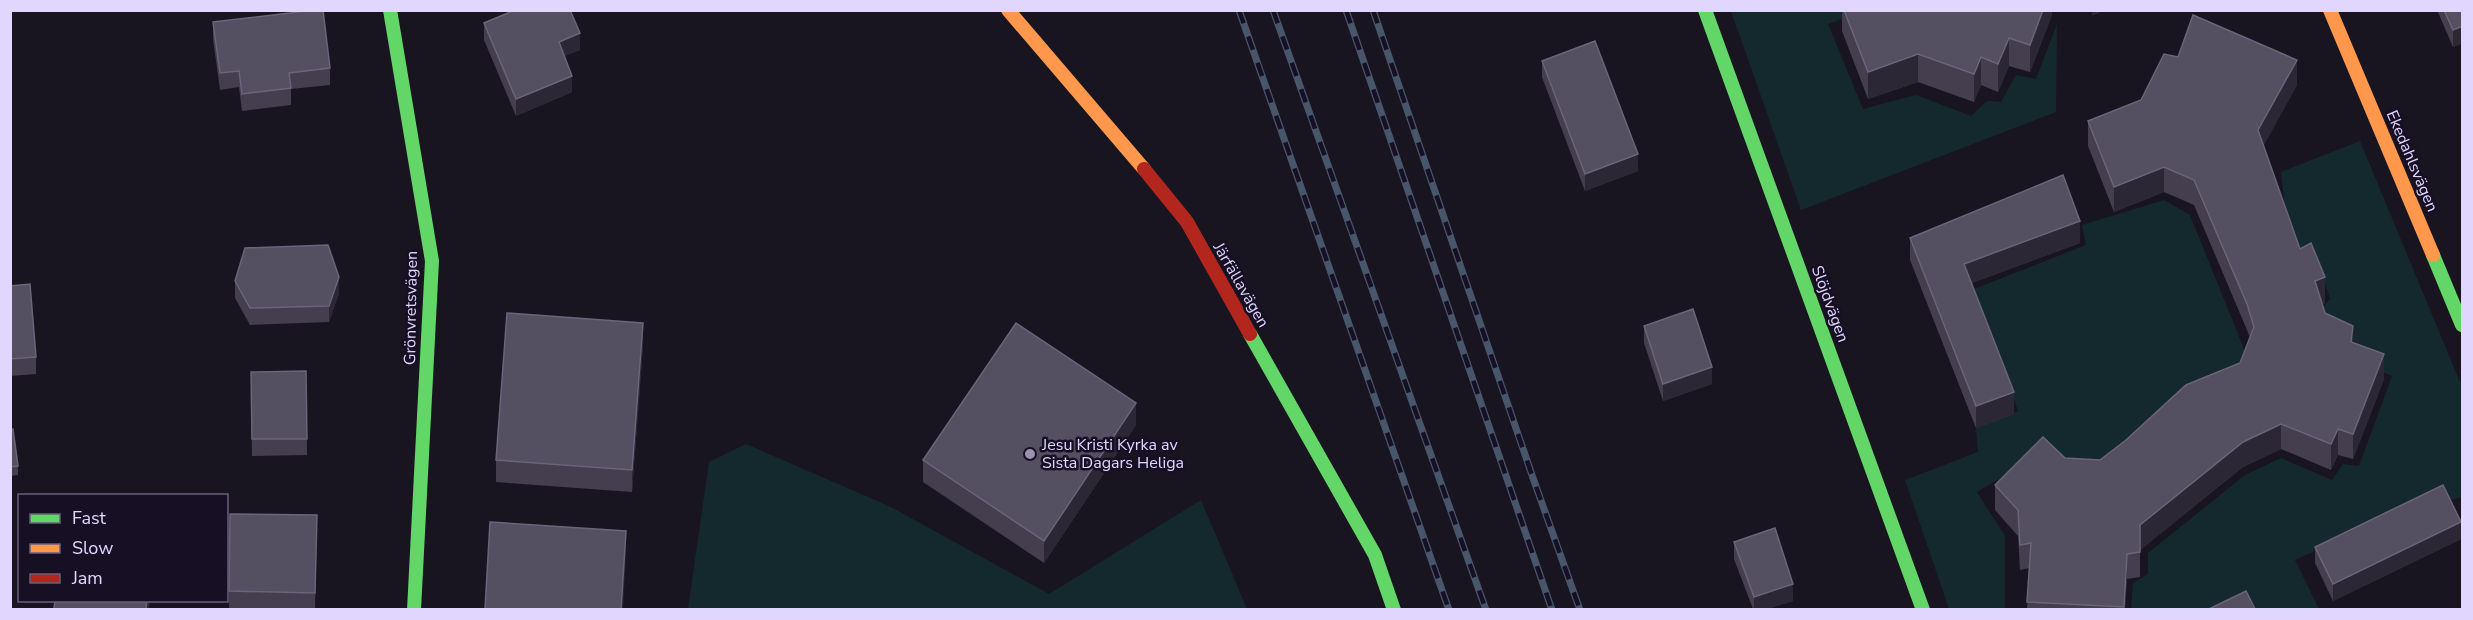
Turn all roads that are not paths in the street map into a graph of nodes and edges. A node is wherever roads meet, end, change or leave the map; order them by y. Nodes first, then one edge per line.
1 (390, 10) edge
2 (1008, 10) edge
3 (1705, 10) edge
4 (2330, 10) edge
5 (2463, 325) edge
6 (414, 609) edge
7 (1394, 609) edge
8 (1923, 609) edge

1 - 6 street, Grönvretsvägen
2 - 7 street, Järfällavägen
3 - 8 street, Slöjdvägen
4 - 5 street, Ekedahlsvägen

